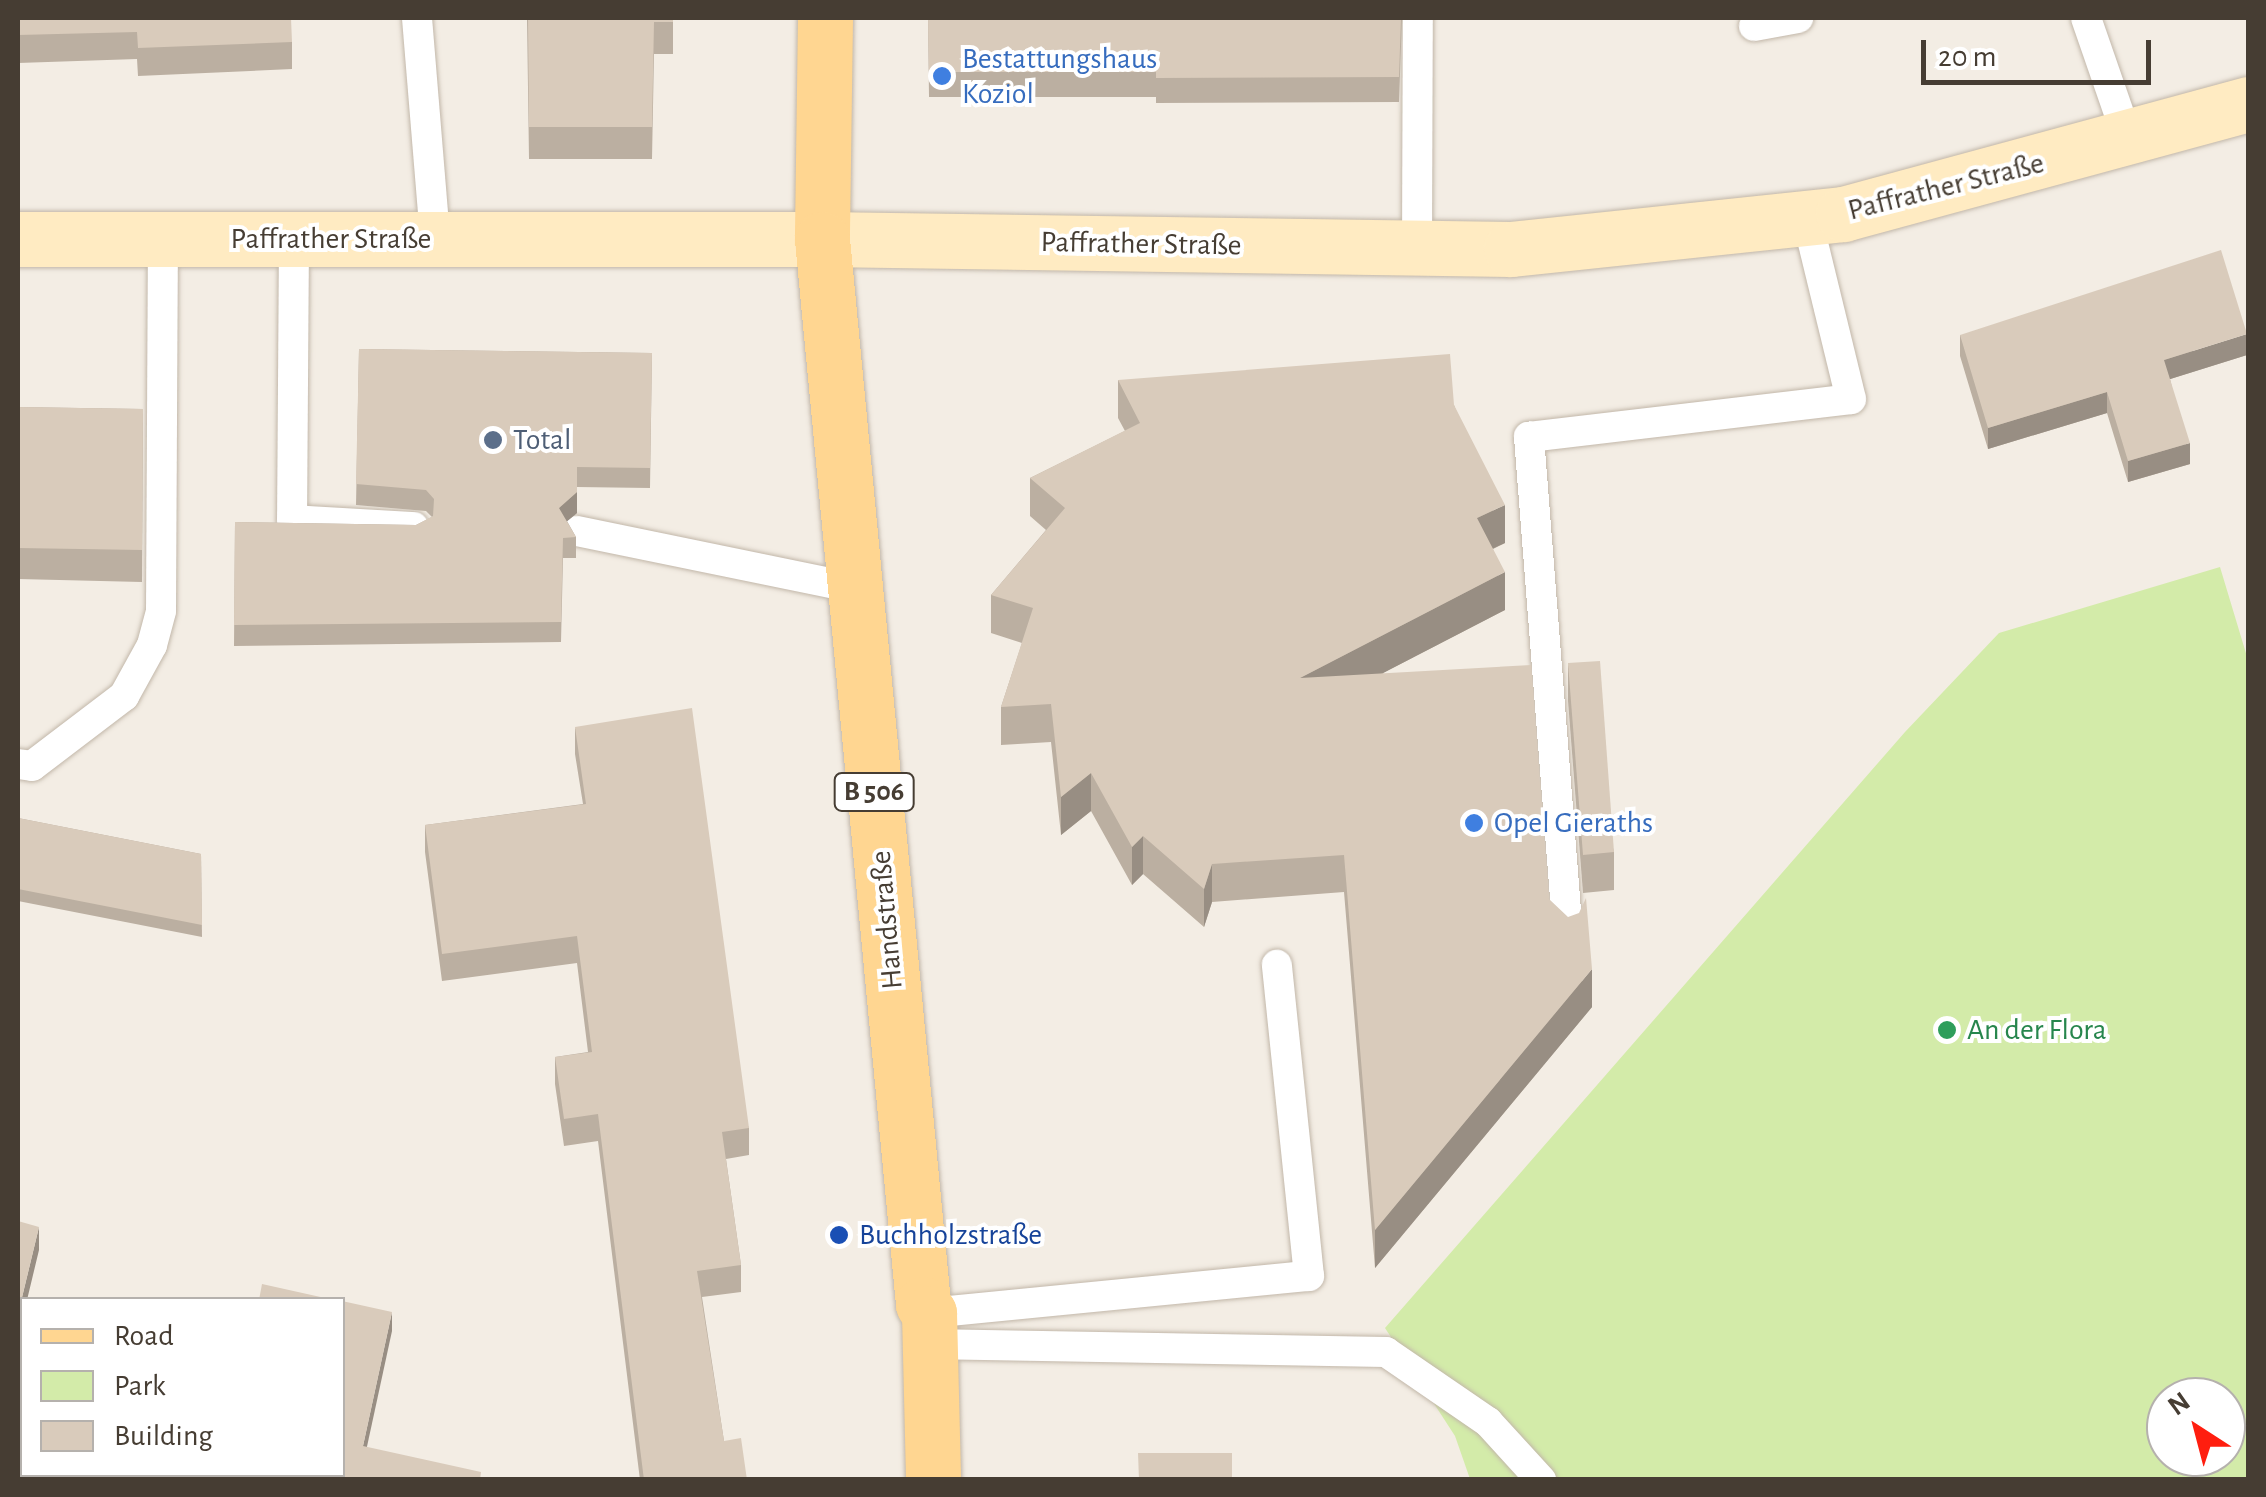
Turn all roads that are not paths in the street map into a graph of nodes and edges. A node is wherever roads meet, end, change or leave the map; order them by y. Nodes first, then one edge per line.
1 (416, 18) edge
2 (825, 18) edge
3 (1418, 18) edge
4 (1798, 18) edge
5 (2086, 18) edge
6 (1754, 26) dead end
7 (2248, 104) edge
8 (2128, 140) junction
9 (1807, 218) junction
10 (18, 239) edge
11 (163, 239) junction
12 (436, 239) junction
13 (822, 239) junction
14 (294, 240) junction
15 (1417, 248) junction
16 (417, 527) edge
17 (576, 530) edge
18 (855, 588) junction
19 (18, 764) edge
20 (1568, 936) edge
21 (1277, 965) dead end
22 (928, 1328) junction
23 (933, 1480) edge
24 (1541, 1480) edge

1 - 12 lane
2 - 13 main road, B 506
3 - 15 lane
4 - 6 lane
5 - 8 lane
7 - 8 main road, Paffrather Straße
8 - 9 main road, Paffrather Straße
9 - 15 main road, Paffrather Straße
9 - 20 lane
10 - 11 main road, Paffrather Straße
11 - 14 main road, Paffrather Straße
11 - 19 lane
12 - 13 main road, Paffrather Straße
12 - 14 main road, Paffrather Straße
13 - 15 main road, Paffrather Straße
13 - 18 main road, Handstraße / B 506
14 - 16 lane
17 - 18 lane
18 - 22 main road, Handstraße / B 506
21 - 22 lane
22 - 23 main road, Handstraße / B 506
22 - 24 lane

